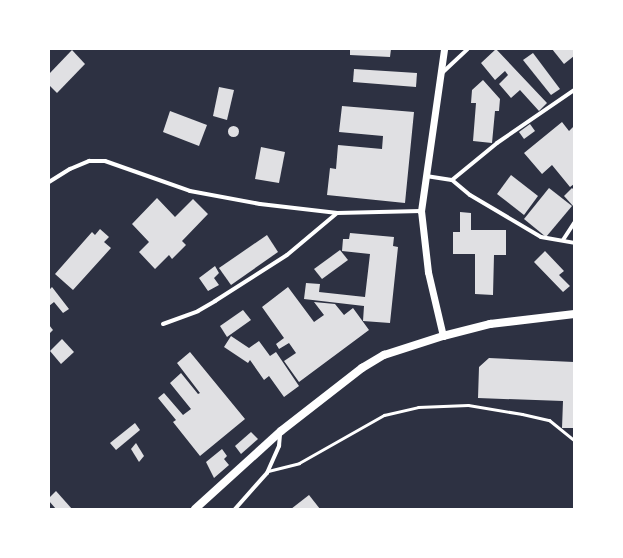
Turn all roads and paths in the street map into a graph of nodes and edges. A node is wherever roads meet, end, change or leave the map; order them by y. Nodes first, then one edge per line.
1 (444, 49) edge
2 (468, 49) edge
3 (440, 74) junction
4 (574, 90) edge
5 (426, 176) junction
6 (452, 180) junction
7 (49, 182) edge
8 (421, 211) junction
9 (337, 213) junction
10 (574, 223) edge
11 (563, 240) junction
12 (574, 242) edge
13 (574, 314) edge
14 (163, 324) dead end
15 (443, 336) junction
16 (281, 431) junction
17 (574, 440) edge
18 (268, 471) junction
19 (195, 509) edge
20 (235, 509) edge

1 - 3 street
2 - 3 street
3 - 5 street
4 - 6 street
5 - 6 street
5 - 8 street
6 - 11 street
7 - 9 street
8 - 9 street
8 - 15 street
9 - 14 street
10 - 11 street
11 - 12 street
13 - 15 main road
15 - 16 main road
16 - 18 street
16 - 19 main road
17 - 18 lane
18 - 20 street

